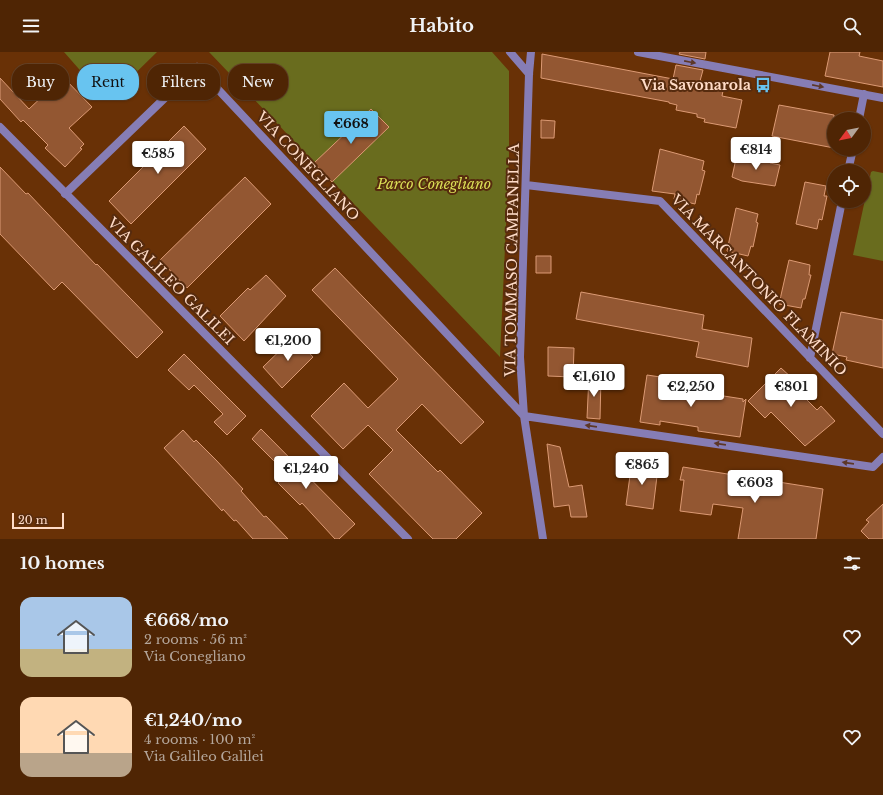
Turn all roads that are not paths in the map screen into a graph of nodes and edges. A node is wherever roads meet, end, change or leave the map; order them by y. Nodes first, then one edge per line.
1 (510, 52) edge
2 (531, 52) edge
3 (638, 52) edge
4 (529, 74) junction
5 (864, 94) junction
6 (883, 98) edge
7 (860, 112) edge
8 (0, 127) edge
9 (526, 185) junction
10 (65, 194) junction
11 (841, 208) edge
12 (810, 358) junction
13 (524, 416) junction
14 (883, 434) edge
15 (883, 457) edge
16 (408, 539) edge
17 (543, 539) edge

1 - 4 street
2 - 4 street, VIA TOMMASO CAMPANELLA
3 -> 5 street
4 - 9 street, VIA TOMMASO CAMPANELLA
5 - 6 street
5 - 7 street
8 - 10 street, VIA GALILEO GALILEI
9 - 12 street, VIA MARCANTONIO FLAMINIO
9 - 13 street, VIA TOMMASO CAMPANELLA
10 - 13 street, VIA CONEGLIANO
10 - 16 street, VIA GALILEO GALILEI
11 - 12 street
12 - 14 street, VIA MARCANTONIO FLAMINIO
15 -> 13 street
13 - 17 street, VIA TOMMASO CAMPANELLA

